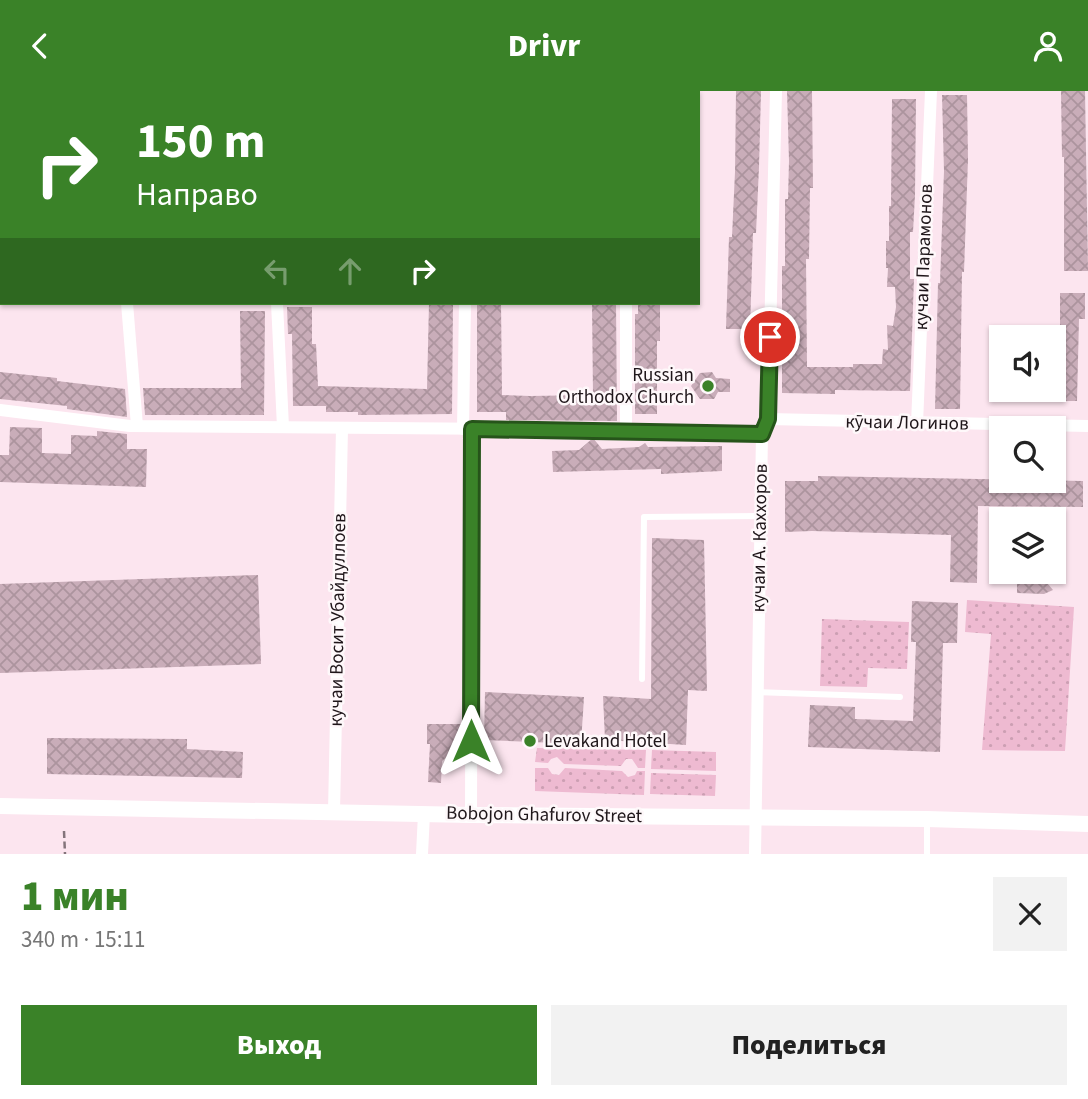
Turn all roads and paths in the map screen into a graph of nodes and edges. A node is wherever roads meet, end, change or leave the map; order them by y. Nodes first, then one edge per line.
1 (776, 91) edge
2 (931, 91) edge
3 (127, 305) edge
4 (277, 305) edge
5 (465, 305) edge
6 (626, 305) edge
7 (0, 411) edge
8 (768, 419) junction
9 (917, 424) junction
10 (137, 426) junction
11 (1088, 426) edge
12 (283, 427) junction
13 (342, 428) junction
14 (468, 429) junction
15 (626, 431) junction
16 (762, 434) junction
17 (761, 516) junction
18 (642, 679) dead end
19 (757, 692) junction
20 (900, 697) dead end
21 (0, 806) edge
22 (334, 812) junction
23 (424, 814) junction
24 (471, 815) junction
25 (755, 818) junction
26 (927, 819) junction
27 (1088, 824) edge
28 (64, 831) dead end
29 (65, 854) edge
30 (422, 854) edge
31 (755, 854) edge
32 (927, 854) edge

1 - 8 street, кучаи А. Каххоров
2 - 9 street, кучаи Парамонов
3 - 10 street
4 - 12 street
5 - 14 street
6 - 15 street
7 - 10 street
8 - 9 street, кӯчаи Логинов
8 - 16 street, кучаи А. Каххоров
9 - 11 street, кӯчаи Логинов
10 - 12 street
12 - 13 street
13 - 14 street
13 - 22 street, кучаи Восит Убайдуллоев
14 - 15 street
14 - 24 street
15 - 16 street
16 - 17 street, кучаи А. Каххоров
17 - 18 lane
17 - 19 street, кучаи А. Каххоров
19 - 20 lane
19 - 25 street, кучаи А. Каххоров
21 - 22 street, Bobojon Ghafurov Street
22 - 23 street, Bobojon Ghafurov Street
23 - 24 street, Bobojon Ghafurov Street
23 - 30 street
24 - 25 street, Bobojon Ghafurov Street
25 - 26 street, Bobojon Ghafurov Street
25 - 31 street, кучаи А. Каххоров
26 - 27 street, Bobojon Ghafurov Street
26 - 32 lane
28 - 29 path

